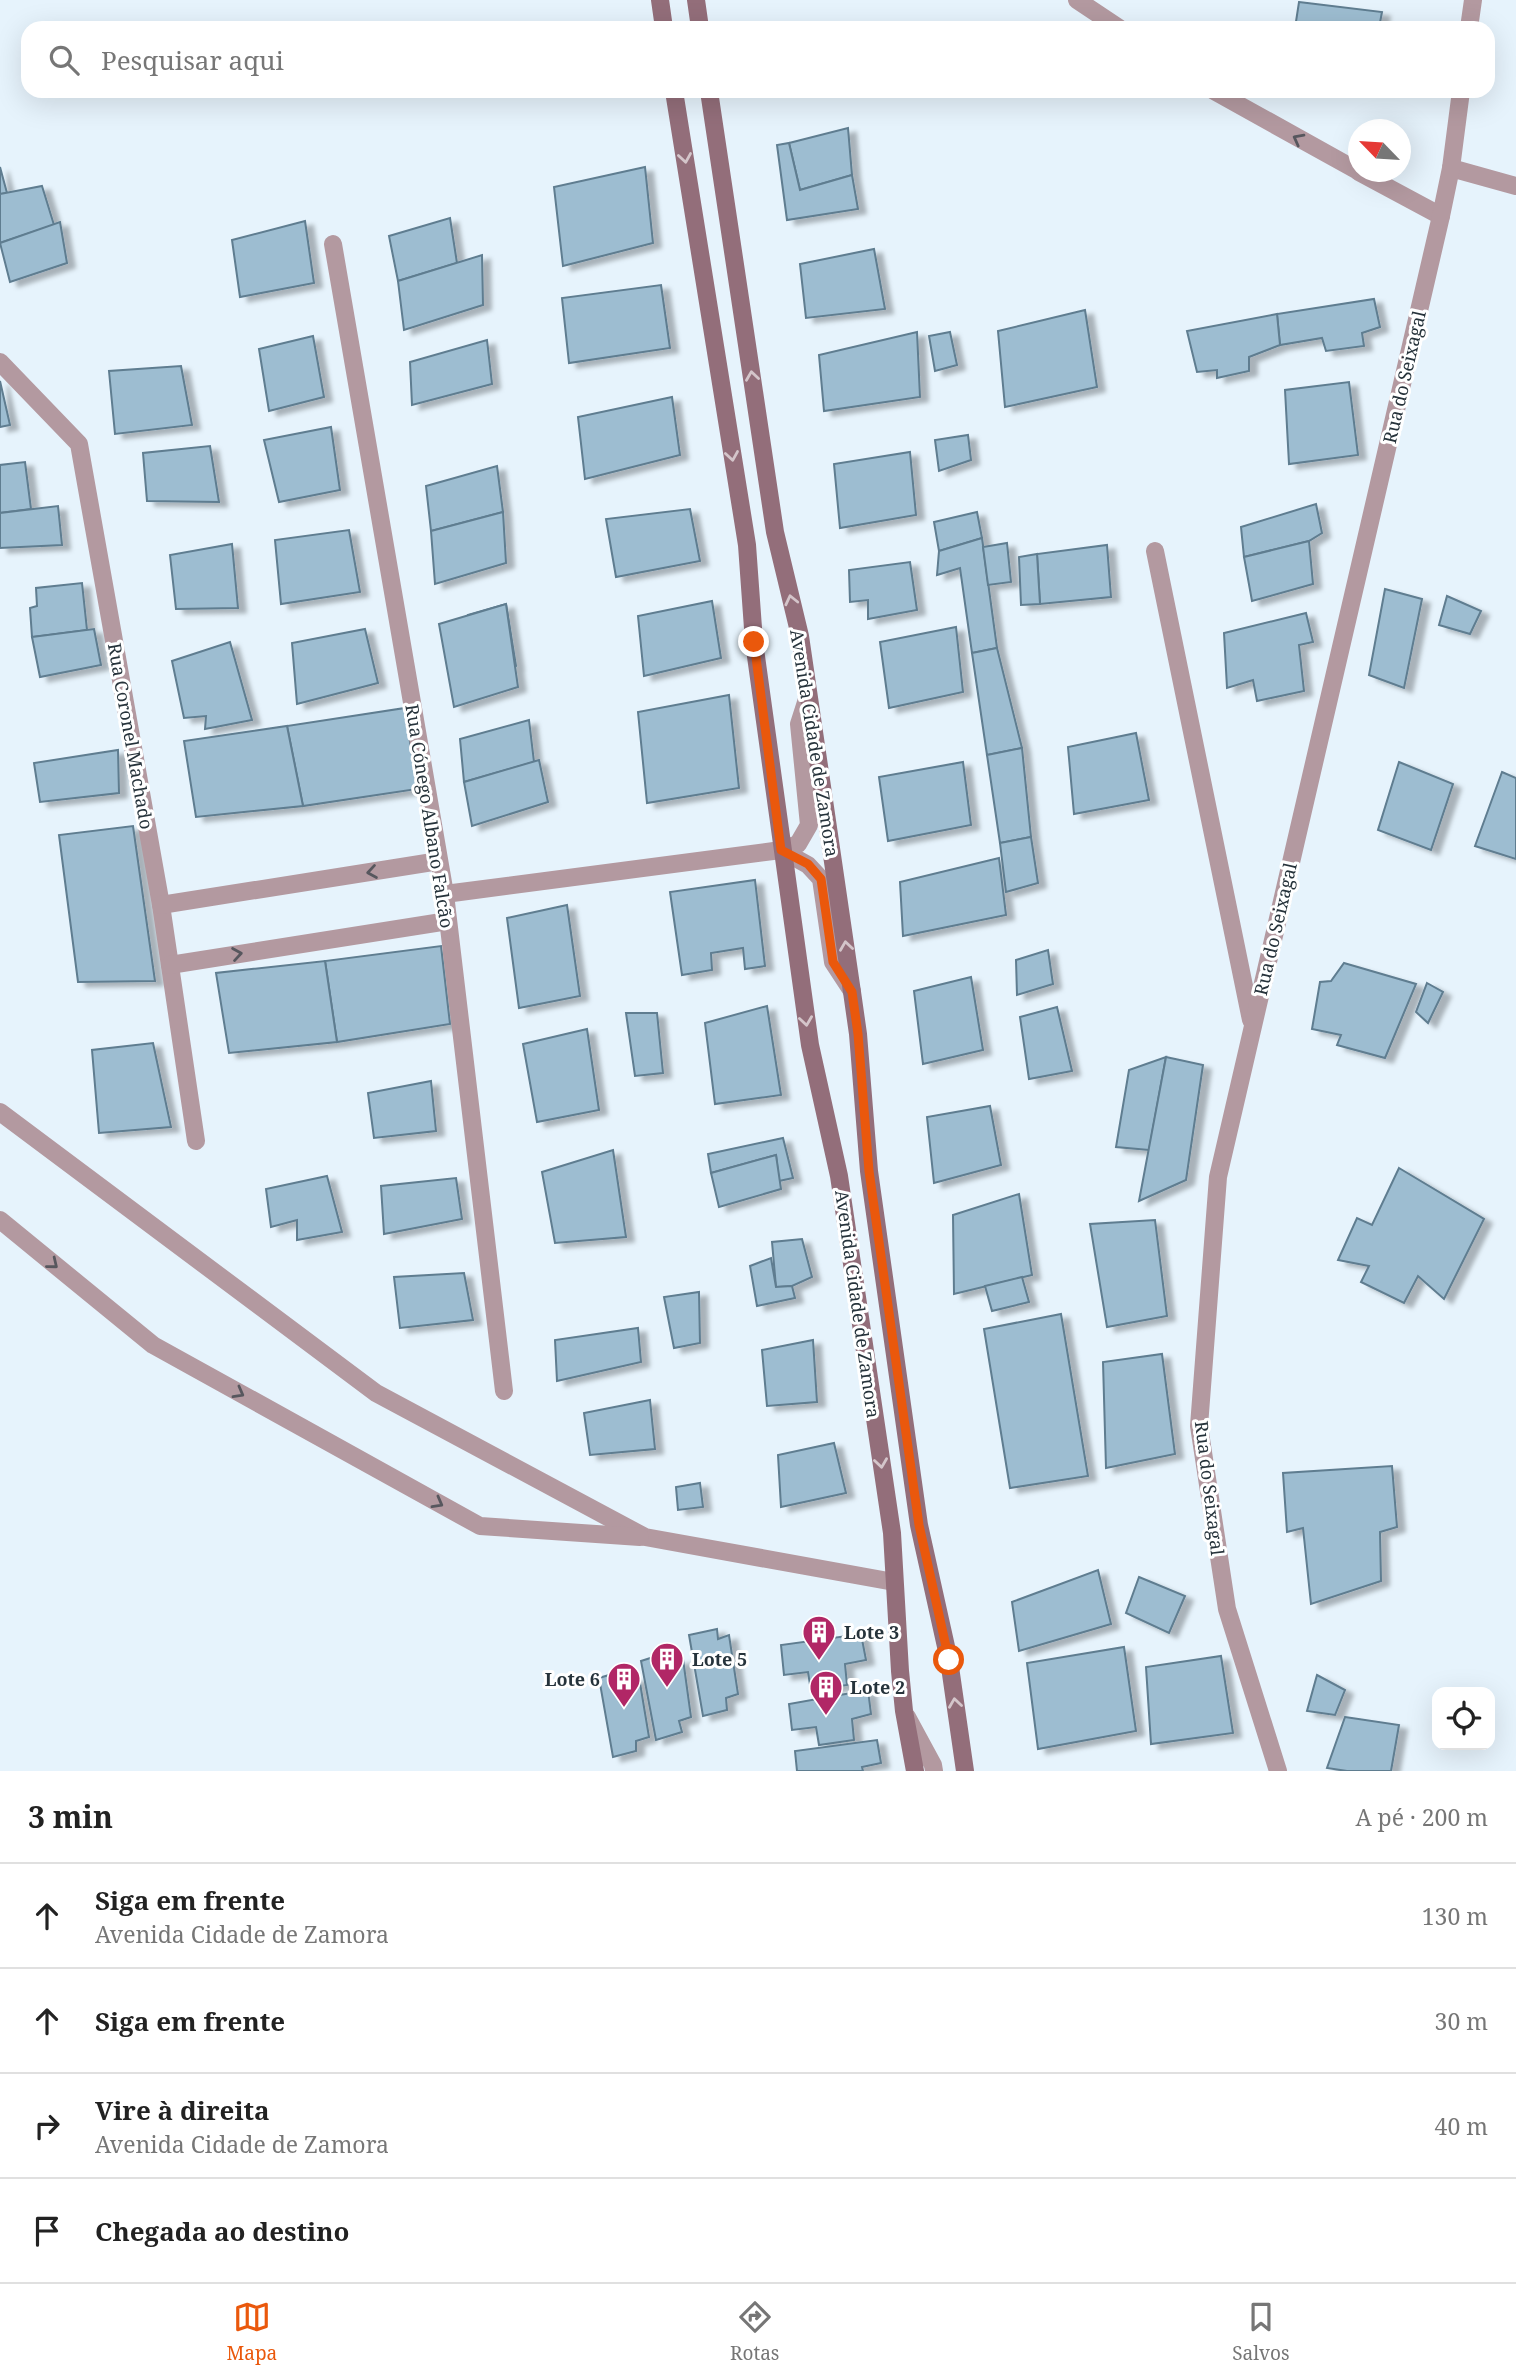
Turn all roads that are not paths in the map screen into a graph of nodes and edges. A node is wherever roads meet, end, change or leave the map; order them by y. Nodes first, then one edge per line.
1 (660, 0) edge
2 (696, 0) edge
3 (1077, 0) edge
4 (1473, 0) edge
5 (663, 21) edge
6 (699, 21) edge
7 (1108, 21) edge
8 (1470, 21) edge
9 (675, 98) edge
10 (710, 98) edge
11 (1227, 98) edge
12 (1460, 98) edge
13 (1348, 165) edge
14 (1451, 168) junction
15 (1379, 182) edge
16 (1516, 186) edge
17 (1441, 216) junction
18 (333, 244) dead end
19 (0, 362) edge
20 (1155, 551) dead end
21 (808, 696) junction
22 (781, 850) junction
23 (439, 861) junction
24 (445, 894) junction
25 (161, 905) junction
26 (448, 921) junction
27 (170, 965) junction
28 (852, 992) junction
29 (1253, 1026) junction
30 (0, 1112) edge
31 (196, 1141) dead end
32 (0, 1220) edge
33 (504, 1391) dead end
34 (645, 1537) junction
35 (894, 1582) junction
36 (904, 1711) junction
37 (915, 1771) edge
38 (934, 1771) edge
39 (965, 1771) edge
40 (1278, 1771) edge

1 - 5 street
2 - 6 street
3 - 7 street
4 - 8 street
9 -> 22 street, Avenida Cidade de Zamora
21 -> 10 street, Avenida Cidade de Zamora
13 -> 11 street
12 - 14 street, Rua do Seixagal
14 - 16 street
14 - 17 street, Rua do Seixagal
15 - 17 street
17 - 29 street, Rua do Seixagal
18 - 23 street, Rua Cónego Albano Falcão
19 - 25 street, Rua Coronel Machado
20 - 29 street
21 - 22 street
28 -> 21 street, Avenida Cidade de Zamora
22 - 24 street
22 - 28 street
22 -> 35 street, Avenida Cidade de Zamora
23 - 24 street, Rua Cónego Albano Falcão
23 -> 25 street
24 - 26 street, Rua Cónego Albano Falcão
25 - 27 street, Rua Coronel Machado
27 -> 26 street
26 - 33 street, Rua Cónego Albano Falcão
27 - 31 street, Rua Coronel Machado
39 -> 28 street, Avenida Cidade de Zamora
29 - 40 street, Rua do Seixagal
30 - 34 street
32 -> 34 street
34 - 35 street
35 - 36 street, Avenida Cidade de Zamora
36 - 37 street, Avenida Cidade de Zamora
36 - 38 street

